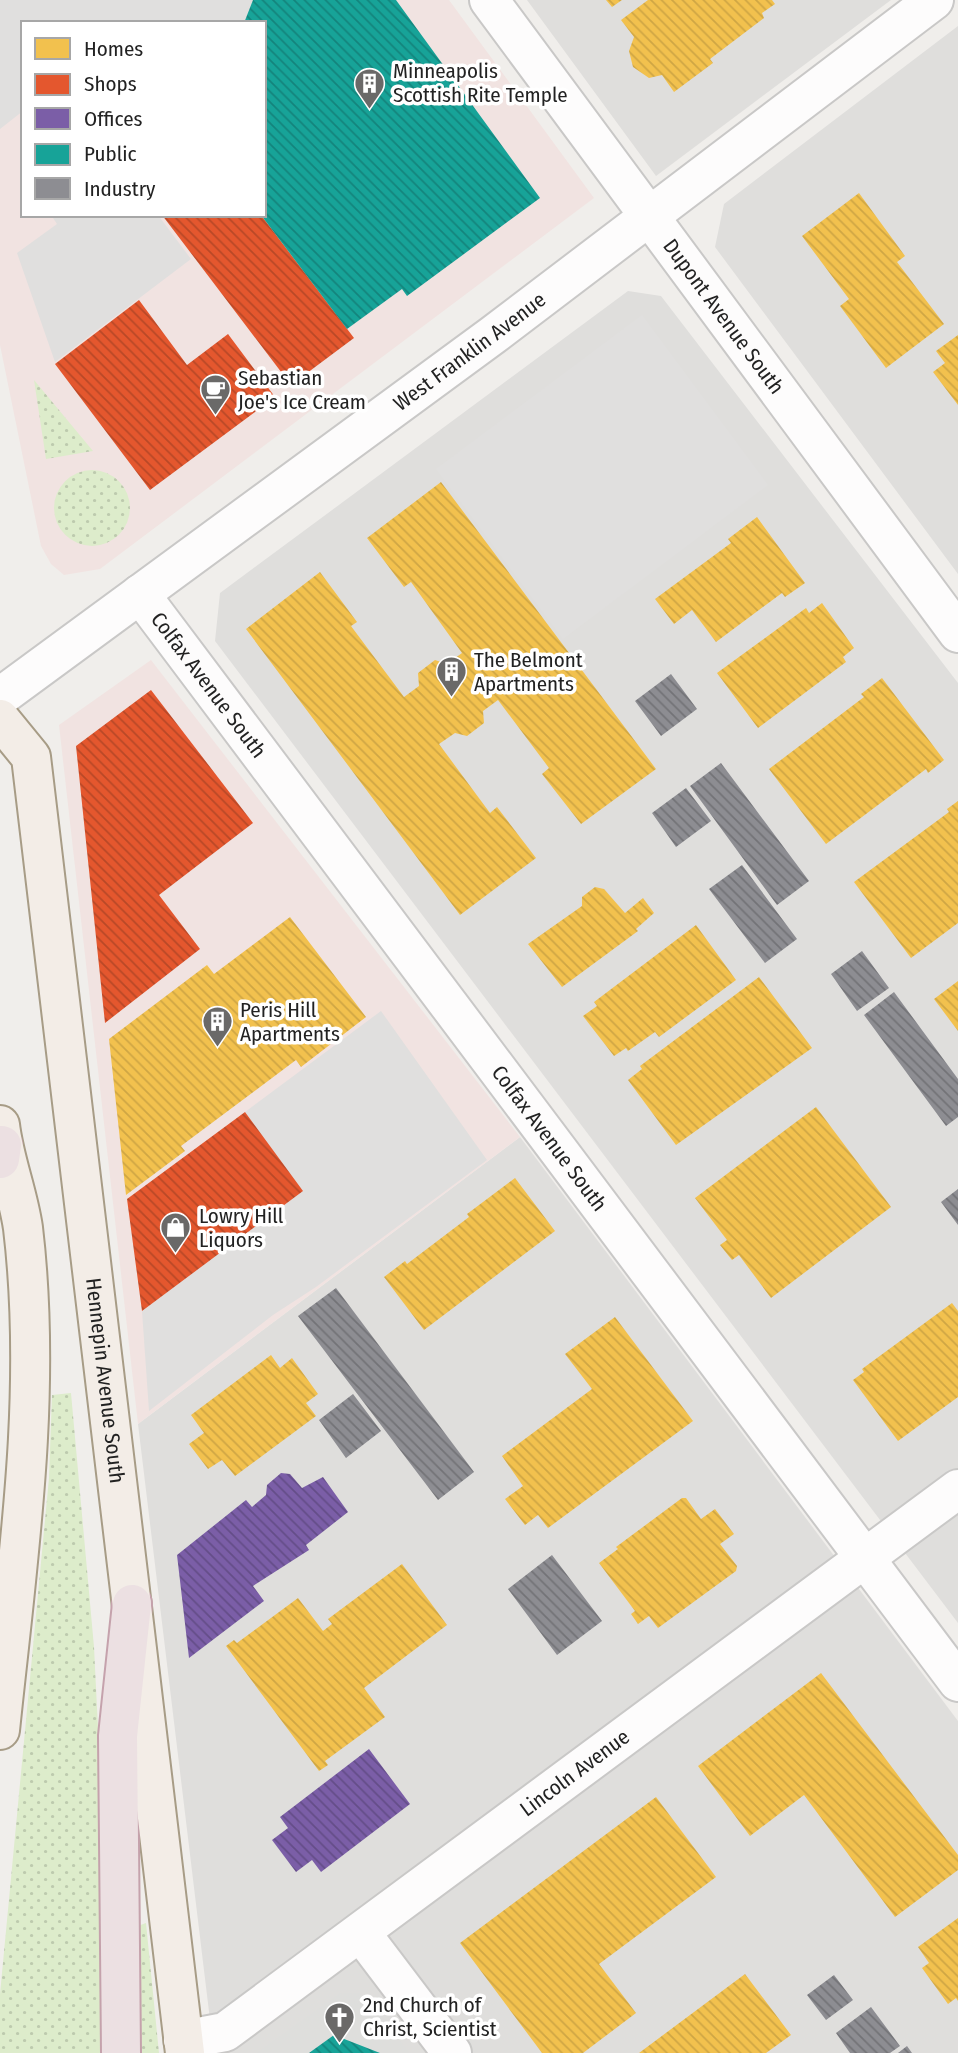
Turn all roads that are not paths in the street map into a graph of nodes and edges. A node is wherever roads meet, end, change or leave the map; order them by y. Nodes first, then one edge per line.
1 (489, 0) edge
2 (934, 0) edge
3 (649, 215) junction
4 (140, 594) junction
5 (958, 633) edge
6 (0, 697) edge
7 (0, 719) edge
8 (1, 1143) edge
9 (958, 1489) edge
10 (866, 1559) junction
11 (132, 1604) junction
12 (958, 1682) edge
13 (0, 1730) edge
14 (361, 1933) junction
15 (184, 2046) edge
16 (121, 2053) edge
17 (452, 2053) edge

1 - 3 street, Dupont Avenue South
2 - 3 street, West Franklin Avenue
3 - 4 street, West Franklin Avenue
3 - 5 street, Dupont Avenue South
4 - 6 street, West Franklin Avenue
4 - 10 street, Colfax Avenue South
7 - 11 main road, Hennepin Avenue South
8 - 13 main road
9 - 10 street, Lincoln Avenue
10 - 12 street, Colfax Avenue South
10 - 14 street, Lincoln Avenue
11 - 15 main road, Hennepin Avenue South
11 - 16 highway
14 - 15 street, Lincoln Avenue
14 - 17 street

